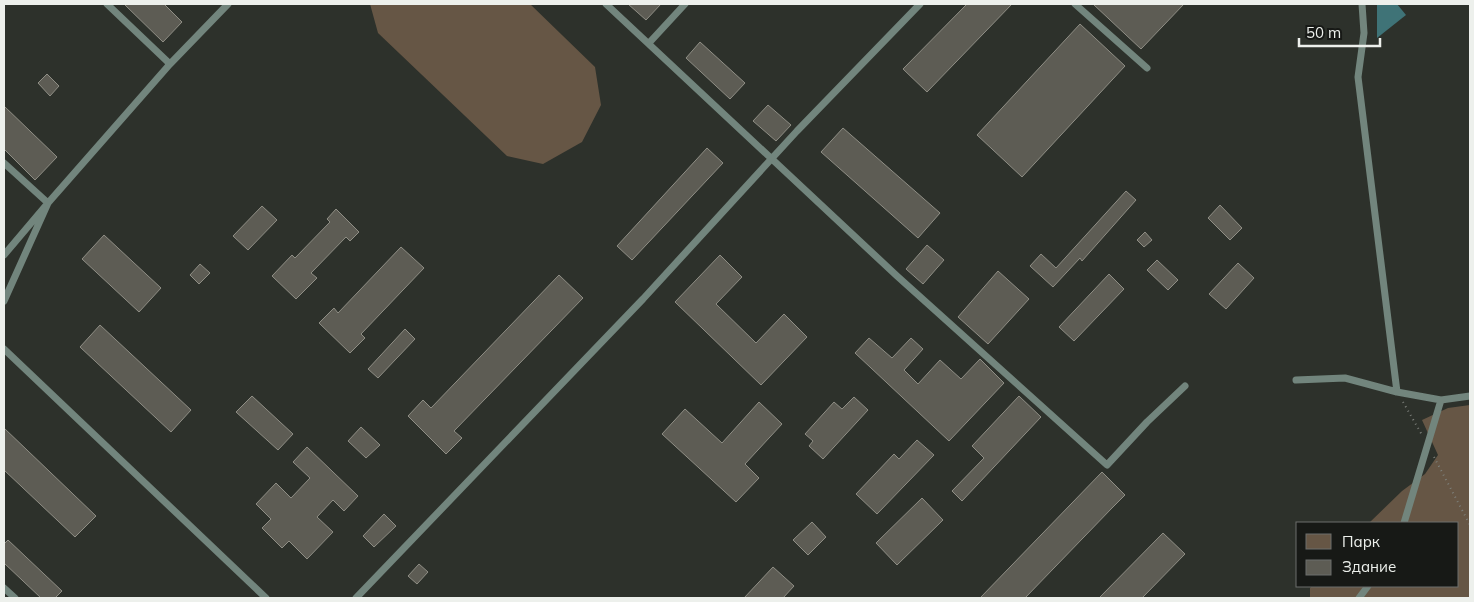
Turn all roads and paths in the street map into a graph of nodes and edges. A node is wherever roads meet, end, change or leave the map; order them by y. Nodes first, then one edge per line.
1 (106, 4) edge
2 (228, 4) edge
3 (606, 4) edge
4 (685, 4) edge
5 (920, 4) edge
6 (1075, 4) edge
7 (1362, 4) edge
8 (649, 43) junction
9 (170, 64) junction
10 (1147, 68) dead end
11 (772, 159) junction
12 (4, 162) edge
13 (48, 203) junction
14 (4, 255) edge
15 (4, 301) edge
16 (4, 350) edge
17 (1296, 380) dead end
18 (1185, 386) dead end
19 (1397, 392) junction
20 (1470, 396) edge
21 (1441, 400) junction
22 (1428, 447) junction
23 (1404, 522) edge
24 (1470, 526) edge
25 (1367, 587) edge
26 (4, 588) edge
27 (15, 598) edge
28 (266, 598) edge
29 (356, 598) edge
30 (1359, 598) edge

1 - 9 lane
2 - 9 lane
3 - 8 lane
4 - 8 lane
5 - 11 lane
6 - 10 lane
7 - 19 lane
8 - 11 lane
9 - 13 lane
11 - 18 lane
11 - 29 lane
12 - 13 lane
13 - 14 lane
13 - 15 lane
16 - 28 lane
17 - 19 lane
19 - 21 lane
19 - 22 path
20 - 21 lane
21 - 22 lane
22 - 23 lane
22 - 24 path
25 - 30 lane
26 - 27 lane

